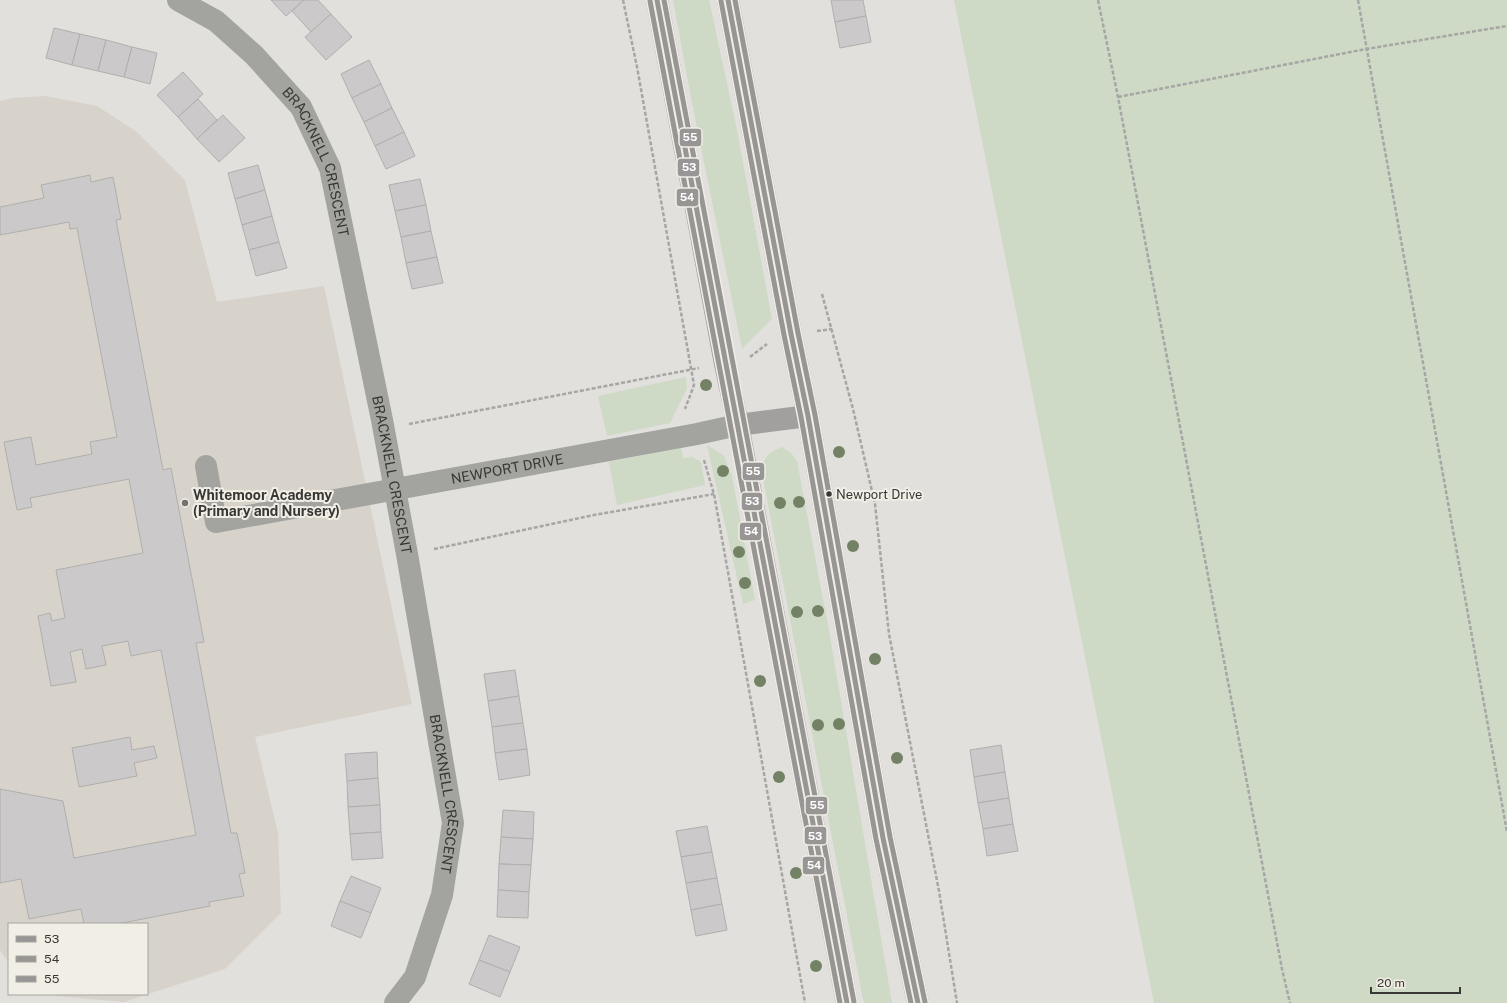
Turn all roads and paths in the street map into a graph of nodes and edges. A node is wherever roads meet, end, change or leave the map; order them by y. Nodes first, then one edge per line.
1 (178, 0) edge
2 (623, 0) edge
3 (657, 0) edge
4 (728, 0) edge
5 (1098, 0) edge
6 (1358, 0) edge
7 (1507, 26) edge
8 (1366, 49) junction
9 (1118, 97) junction
10 (822, 294) dead end
11 (832, 329) junction
12 (791, 334) junction
13 (725, 364) junction
14 (691, 370) junction
15 (808, 416) junction
16 (738, 425) junction
17 (383, 429) junction
18 (685, 436) junction
19 (206, 466) dead end
20 (394, 489) junction
21 (714, 494) junction
22 (407, 554) junction
23 (1507, 832) edge
24 (395, 1003) edge
25 (805, 1003) edge
26 (846, 1003) edge
27 (918, 1003) edge
28 (957, 1003) edge
29 (1290, 1003) edge

1 - 17 street, BRACKNELL CRESCENT
2 - 14 path
3 - 13 highway
4 - 12 highway
5 - 9 path
6 - 8 path
7 - 8 path
8 - 9 path
8 - 23 path
9 - 29 path
10 - 11 path
11 - 12 path
11 - 28 path
12 - 13 path
12 - 15 highway
13 - 14 path
13 - 16 highway
14 - 17 path
14 - 18 path
15 - 16 highway
15 - 27 highway
16 - 18 street, NEWPORT DRIVE
16 - 26 highway
17 - 20 street, BRACKNELL CRESCENT
18 - 20 street, NEWPORT DRIVE
18 - 21 path
19 - 20 street, NEWPORT DRIVE
20 - 22 street, BRACKNELL CRESCENT
21 - 22 path
21 - 25 path
22 - 24 street, BRACKNELL CRESCENT

